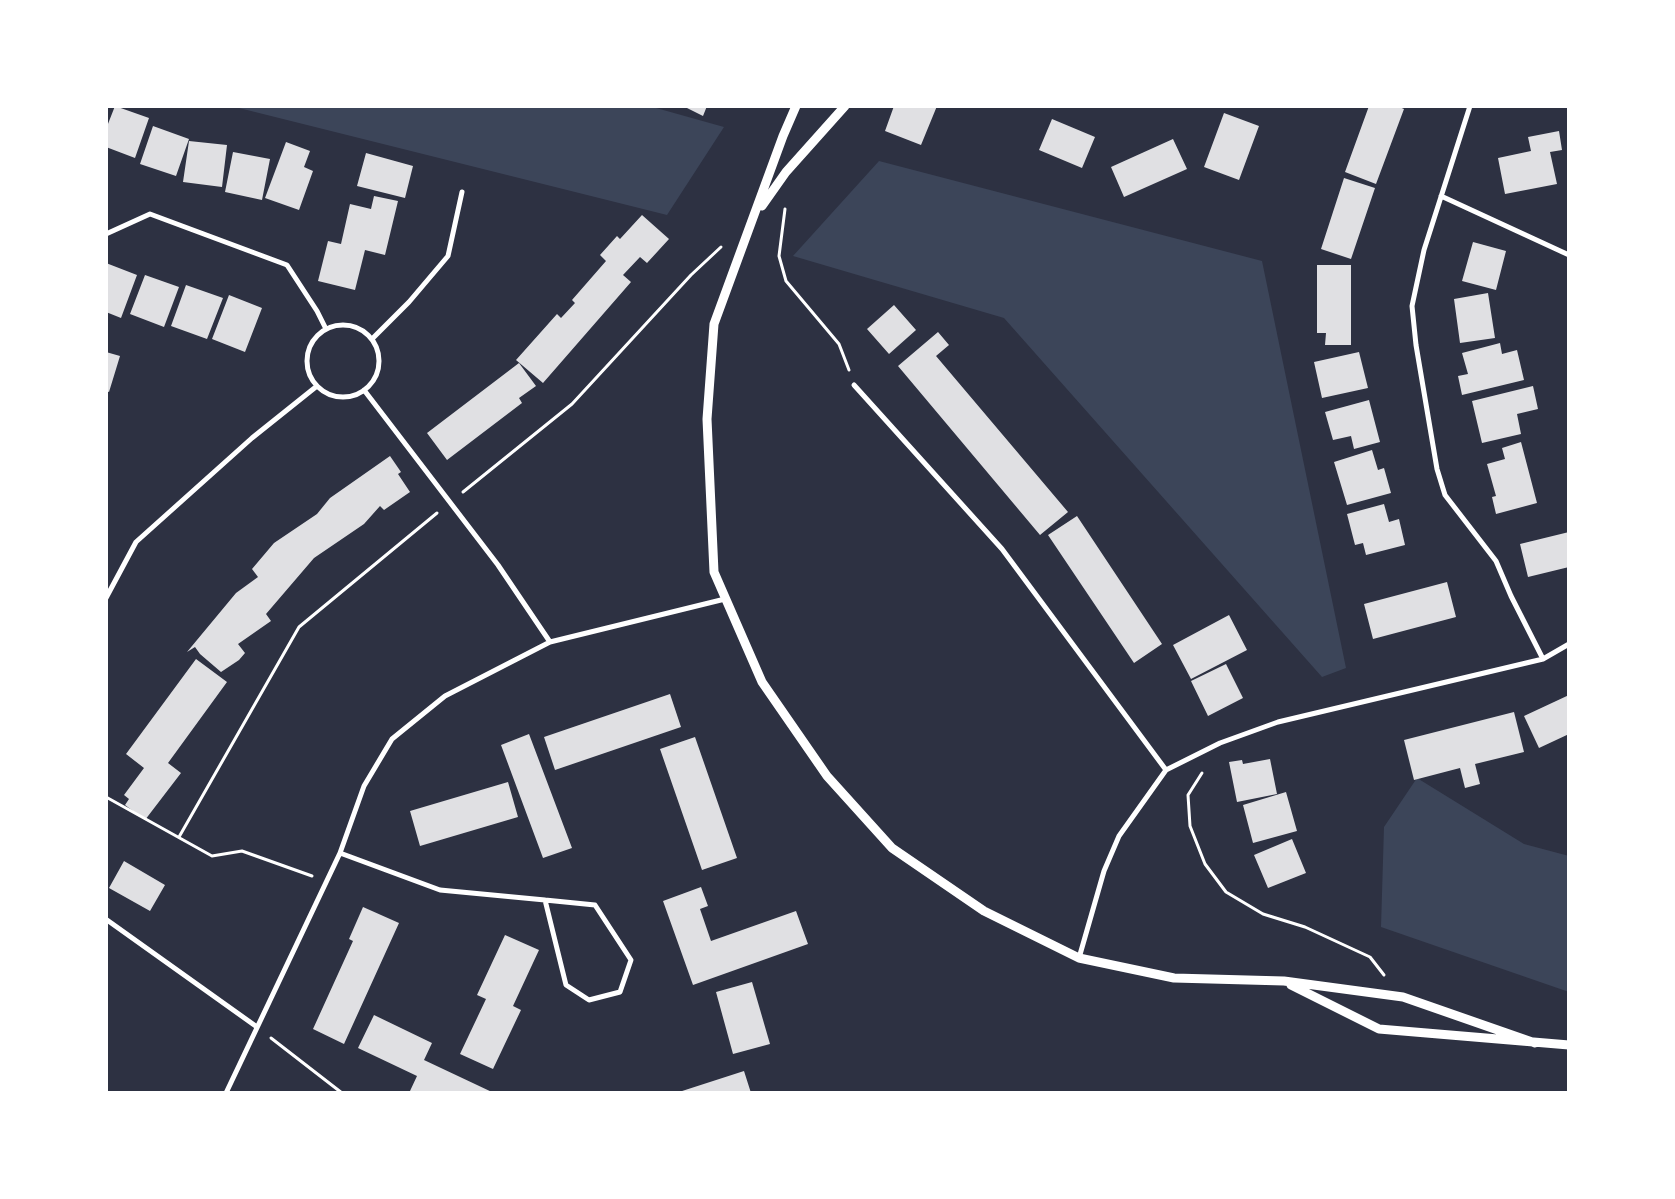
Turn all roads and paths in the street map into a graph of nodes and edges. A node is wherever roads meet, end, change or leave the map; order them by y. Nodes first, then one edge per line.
1 (796, 106) edge
2 (845, 106) edge
3 (1470, 106) edge
4 (462, 192) dead end
5 (1441, 196) junction
6 (786, 203) dead end
7 (756, 214) junction
8 (106, 234) edge
9 (1569, 256) edge
10 (326, 329) junction
11 (372, 339) junction
12 (854, 385) joint
13 (317, 386) junction
14 (364, 390) junction
15 (106, 598) edge
16 (725, 599) junction
17 (550, 642) junction
18 (1569, 644) edge
19 (1543, 660) junction
20 (1220, 743) junction
21 (1166, 770) junction
22 (106, 797) edge
23 (340, 853) junction
24 (327, 881) junction
25 (545, 900) junction
26 (107, 920) edge
27 (1079, 958) junction
28 (1284, 981) junction
29 (1403, 997) junction
30 (257, 1027) junction
31 (1535, 1043) junction
32 (1569, 1045) edge
33 (226, 1093) edge
34 (342, 1093) edge

1 - 7 street
2 - 7 street
3 - 5 street
4 - 11 street
5 - 9 street
5 - 19 street
6 - 12 path
7 - 16 street
8 - 10 street
10 - 11 street
10 - 13 street
11 - 14 street
12 - 21 street
13 - 14 street
13 - 15 street
14 - 17 street
16 - 17 street
16 - 27 street
17 - 23 street
18 - 19 street
19 - 20 street
20 - 21 street
20 - 29 path
21 - 27 street
22 - 24 path
23 - 24 street
23 - 25 street
24 - 30 street
25 - 25 street
26 - 30 street
27 - 28 street
28 - 29 street
28 - 31 street
29 - 31 street
30 - 33 street
30 - 34 path
31 - 32 street

